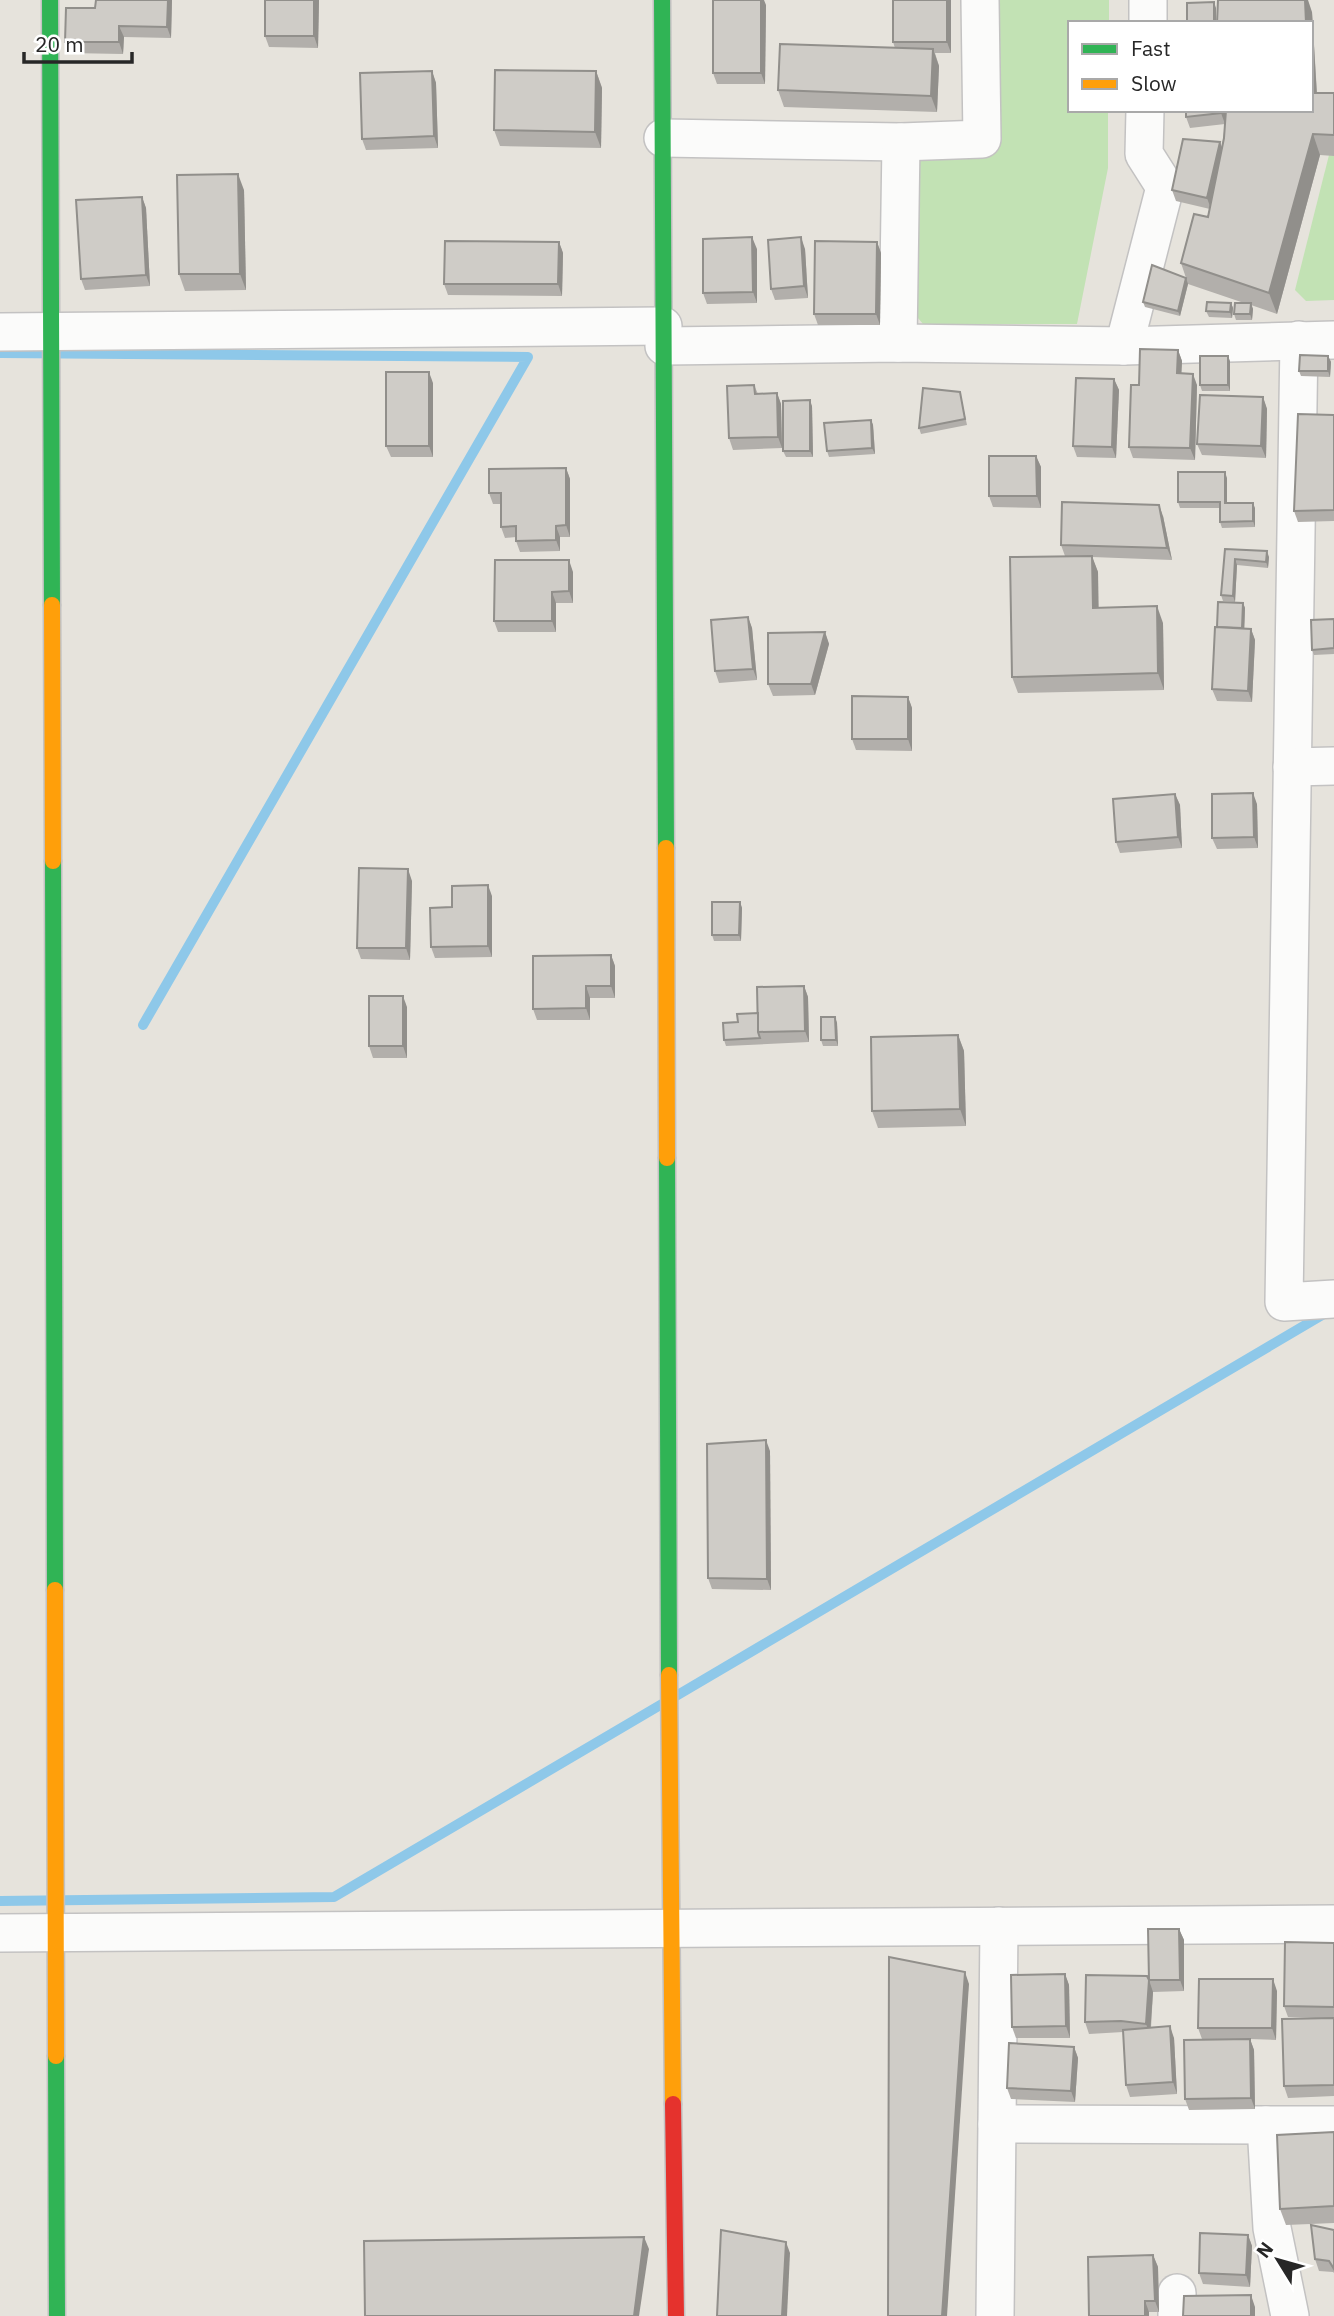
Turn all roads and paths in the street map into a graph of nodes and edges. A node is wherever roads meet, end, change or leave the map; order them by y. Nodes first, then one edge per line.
1 (50, 0) edge
2 (662, 0) edge
3 (980, 0) edge
4 (1148, 0) edge
5 (1148, 21) edge
6 (1145, 112) edge
7 (663, 138) junction
8 (901, 142) junction
9 (0, 332) edge
10 (52, 332) junction
11 (664, 336) junction
12 (1317, 340) edge
13 (898, 343) junction
14 (1124, 346) junction
15 (1334, 766) edge
16 (1292, 767) junction
17 (1334, 1299) edge
18 (1334, 1924) edge
19 (999, 1926) junction
20 (670, 1928) junction
21 (0, 1933) edge
22 (54, 1933) junction
23 (997, 2124) junction
24 (1334, 2124) edge
25 (1266, 2125) junction
26 (57, 2316) edge
27 (676, 2316) edge
28 (995, 2316) edge
29 (1290, 2316) edge

1 - 10 street
2 - 7 street
3 - 8 street
4 - 5 street
6 - 14 street
7 - 8 street
7 - 11 street
8 - 13 street
9 - 10 street
10 - 11 street
10 - 22 street
11 - 13 street
11 - 20 street
12 - 14 street
12 - 16 street
13 - 14 street
15 - 16 street
16 - 17 street
18 - 19 street
19 - 20 street
19 - 23 street
20 - 22 street
20 - 27 street
21 - 22 street
22 - 26 street
23 - 25 street
23 - 28 street
24 - 25 street
25 - 29 street

